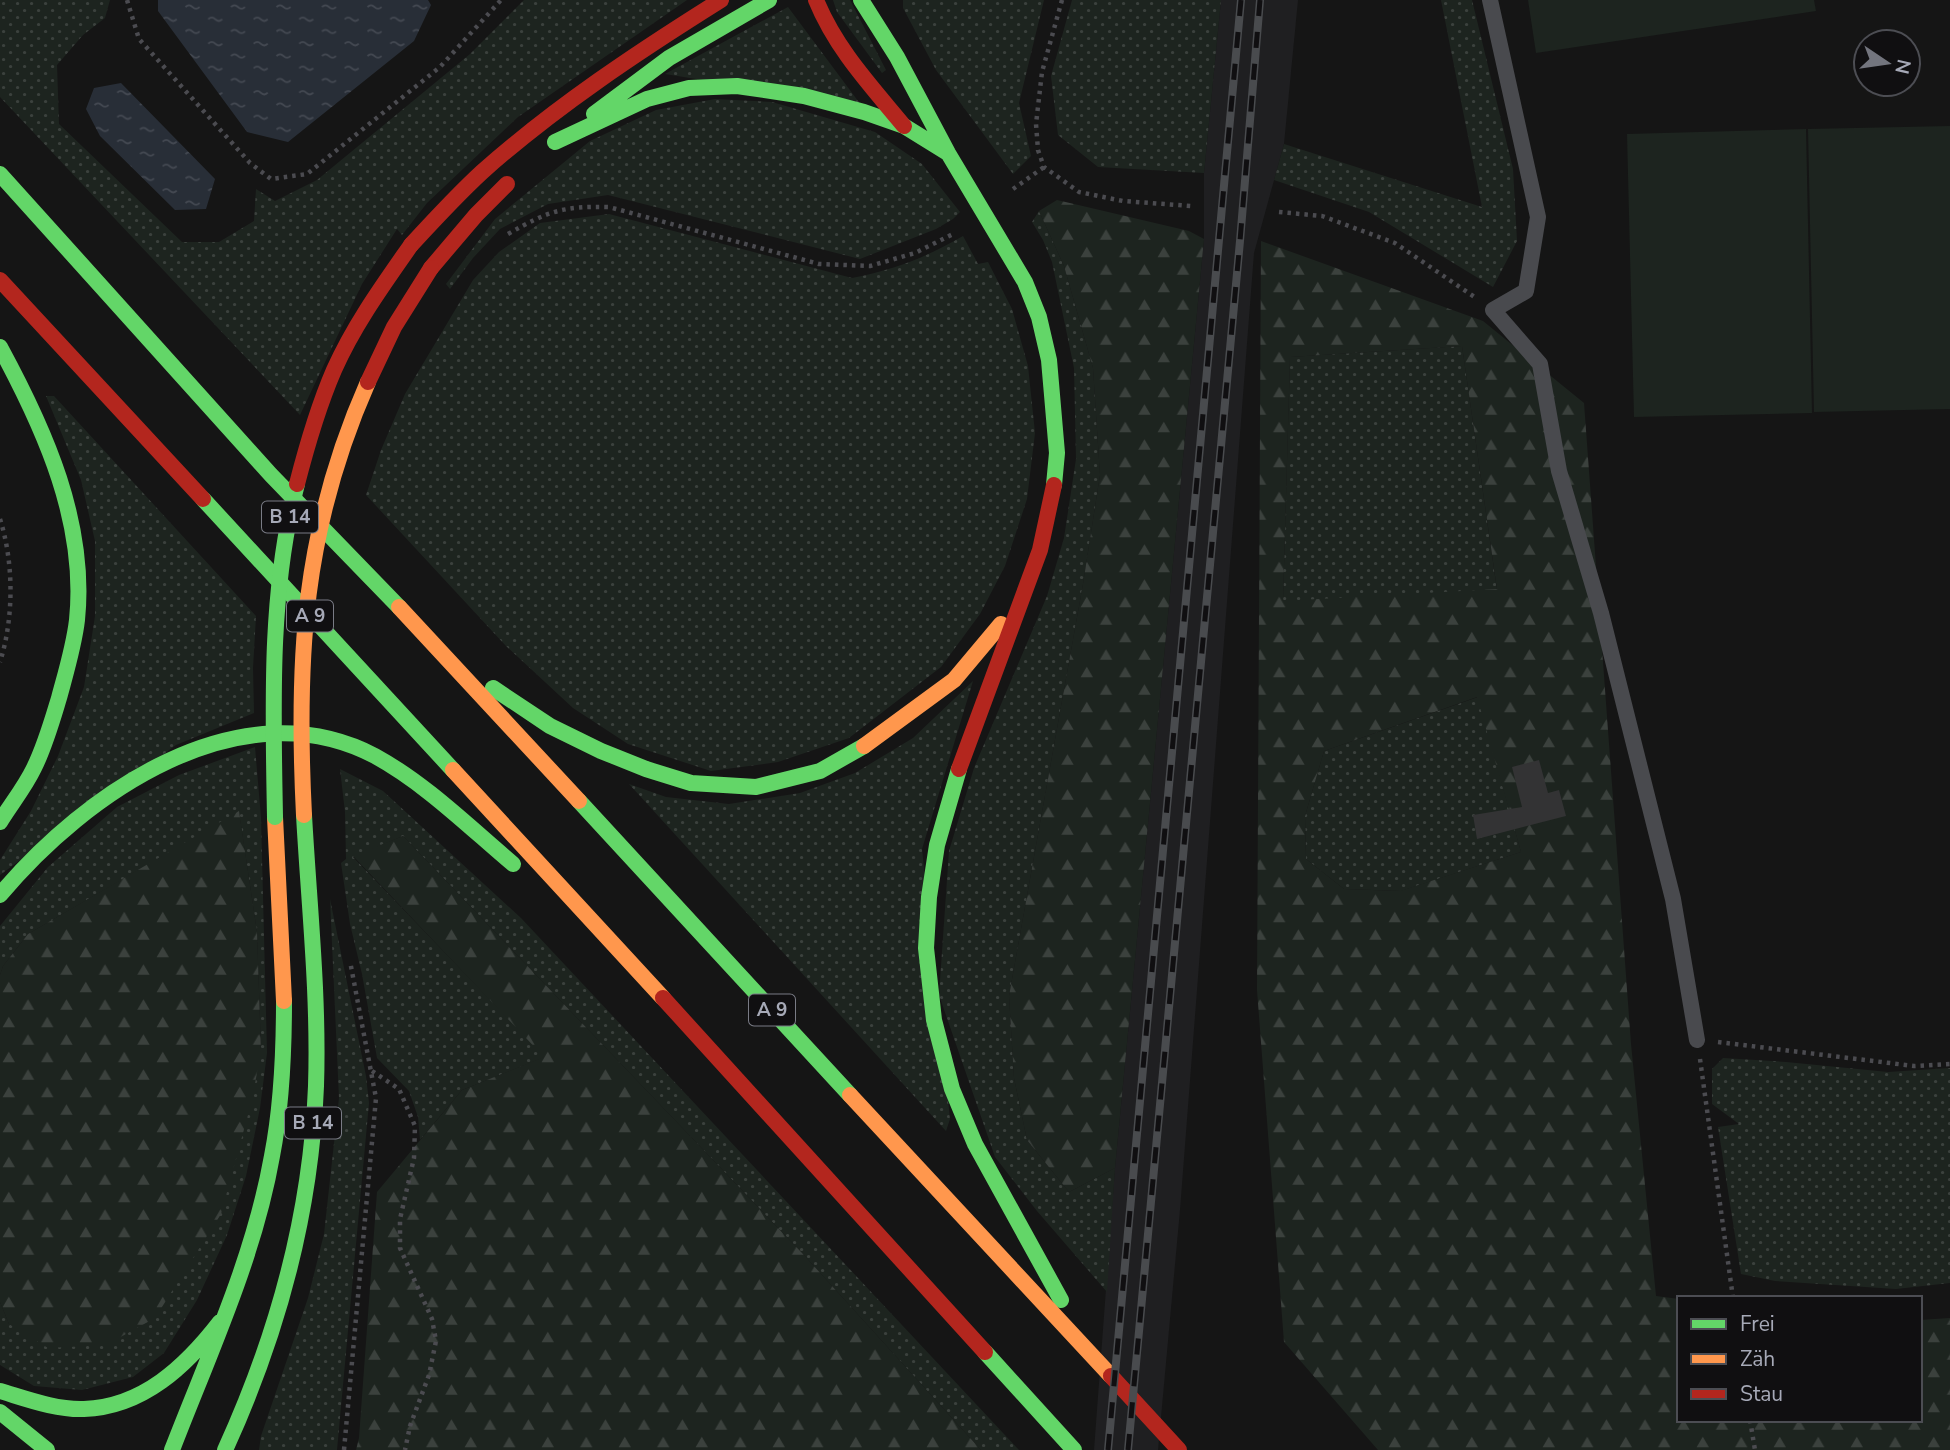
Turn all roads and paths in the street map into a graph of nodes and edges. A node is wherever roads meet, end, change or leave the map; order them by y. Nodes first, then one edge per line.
1 (127, 0) edge
2 (501, 0) edge
3 (721, 0) edge
4 (769, 0) edge
5 (816, 0) edge
6 (860, 0) edge
7 (1062, 0) edge
8 (1490, 0) edge
9 (889, 17) dead end
10 (897, 57) junction
11 (904, 126) junction
12 (948, 153) junction
13 (1044, 167) junction
14 (0, 174) edge
15 (518, 174) dead end
16 (1013, 189) dead end
17 (1191, 206) dead end
18 (1279, 212) dead end
19 (955, 233) dead end
20 (503, 237) dead end
21 (0, 280) edge
22 (1493, 310) junction
23 (0, 347) edge
24 (0, 519) edge
25 (1023, 594) junction
26 (444, 657) junction
27 (0, 662) edge
28 (0, 822) edge
29 (0, 895) edge
30 (620, 951) junction
31 (349, 954) dead end
32 (1697, 1040) junction
33 (1950, 1064) edge
34 (372, 1071) junction
35 (1733, 1296) edge
36 (220, 1322) junction
37 (1100, 1365) junction
38 (0, 1391) edge
39 (0, 1412) edge
40 (238, 1422) junction
41 (1750, 1422) edge
42 (47, 1450) edge
43 (172, 1450) edge
44 (225, 1450) edge
45 (235, 1450) edge
46 (344, 1450) edge
47 (405, 1450) edge
48 (1074, 1450) edge
49 (1179, 1450) edge
50 (1755, 1450) edge

1 - 2 path
3 - 36 main road, B 14, bridge
4 - 11 main road
5 - 11 main road
6 - 10 main road
7 - 13 path
8 - 22 lane
9 - 10 main road
10 - 12 main road
11 - 12 main road
12 - 25 main road
13 - 16 path
13 - 17 path
14 - 26 main road, A 9
15 - 40 main road, B 14, bridge
18 - 22 path
19 - 20 path
21 - 30 main road, A 9
22 - 32 lane
23 - 28 main road
24 - 27 path
25 - 26 main road
25 - 37 main road
26 - 37 main road, A 9
29 - 30 main road
30 - 48 main road, A 9
31 - 34 path
32 - 33 path
32 - 35 path
34 - 46 path
34 - 47 path
36 - 38 main road
36 - 43 main road, B 14
37 - 49 main road, A 9
39 - 42 main road
40 - 44 main road, B 14
40 - 45 main road
41 - 50 path

